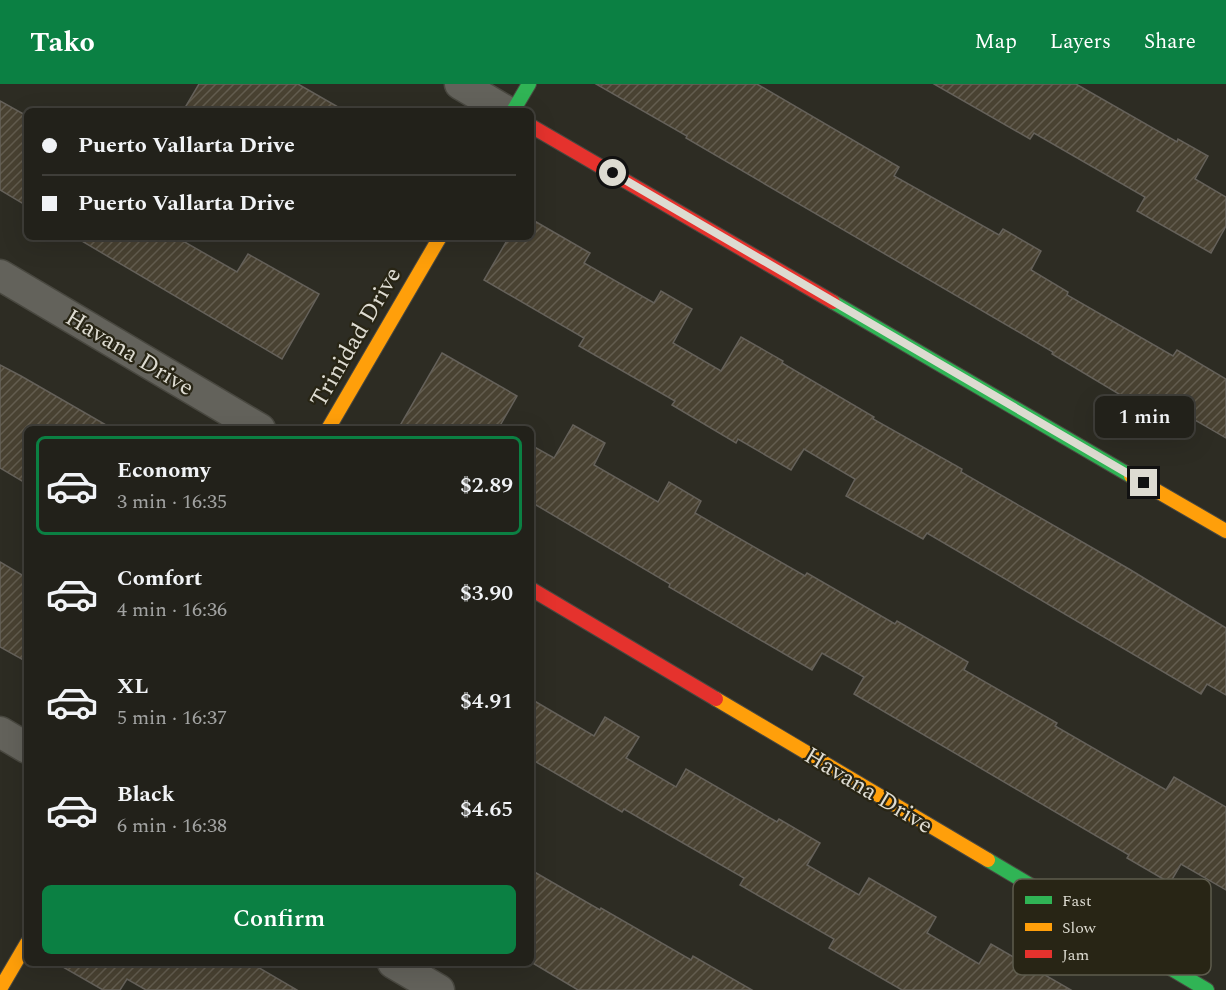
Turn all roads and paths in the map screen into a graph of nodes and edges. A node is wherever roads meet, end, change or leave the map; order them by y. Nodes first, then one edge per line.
1 (460, 84) edge
2 (529, 84) edge
3 (501, 108) edge
4 (515, 108) edge
5 (534, 128) edge
6 (438, 240) edge
7 (0, 275) edge
8 (255, 426) edge
9 (329, 426) edge
10 (1226, 531) edge
11 (534, 591) edge
12 (0, 732) edge
13 (24, 746) edge
14 (1020, 879) edge
15 (24, 948) edge
16 (398, 966) edge
17 (1182, 975) edge
18 (0, 989) edge
19 (439, 990) edge
20 (1207, 990) edge

1 - 3 street
2 - 4 street
5 - 10 street
6 - 9 street, Trinidad Drive
7 - 8 street, Havana Drive
11 - 14 street, Havana Drive
12 - 13 street
15 - 18 street
16 - 19 street
17 - 20 street, Havana Drive

